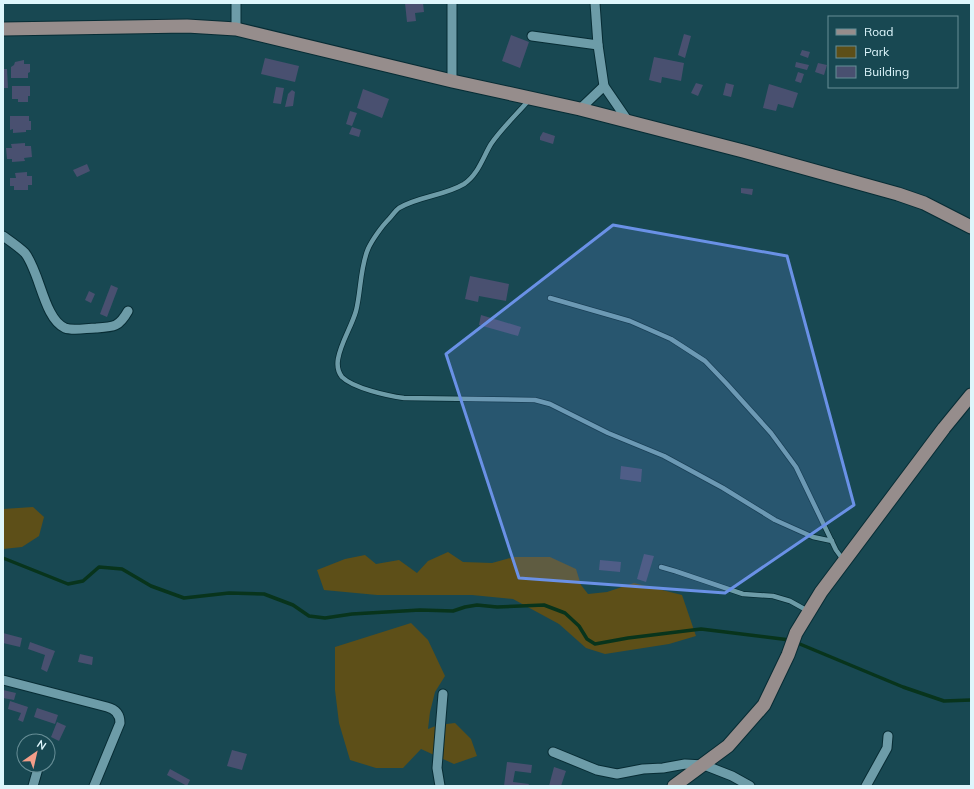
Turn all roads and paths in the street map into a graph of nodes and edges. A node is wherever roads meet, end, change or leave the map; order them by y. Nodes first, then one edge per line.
1 (236, 3) edge
2 (452, 3) edge
3 (595, 3) edge
4 (3, 29) edge
5 (236, 29) junction
6 (532, 36) dead end
7 (598, 45) junction
8 (452, 81) junction
9 (604, 86) junction
10 (531, 98) junction
11 (580, 109) junction
12 (628, 121) junction
13 (971, 227) edge
14 (3, 236) edge
15 (550, 298) dead end
16 (128, 311) dead end
17 (971, 395) edge
18 (832, 542) junction
19 (845, 562) junction
20 (661, 567) dead end
21 (809, 612) junction
22 (3, 680) edge
23 (443, 694) dead end
24 (888, 736) dead end
25 (553, 752) dead end
26 (704, 765) junction
27 (37, 773) edge
28 (33, 786) edge
29 (94, 786) edge
30 (440, 786) edge
31 (674, 786) edge
32 (750, 786) edge
33 (866, 786) edge

1 - 5 street
2 - 8 street
3 - 7 street
4 - 5 street
5 - 8 street
6 - 7 street
7 - 9 street
8 - 10 street
9 - 11 street
9 - 12 street
10 - 11 street
10 - 18 lane
11 - 12 street
12 - 13 street
14 - 16 street
15 - 18 lane
17 - 19 street
18 - 19 lane
19 - 21 street
20 - 21 lane
21 - 26 street
22 - 29 street
23 - 30 street
24 - 33 street
25 - 26 street
26 - 31 street
26 - 32 street
27 - 28 street

